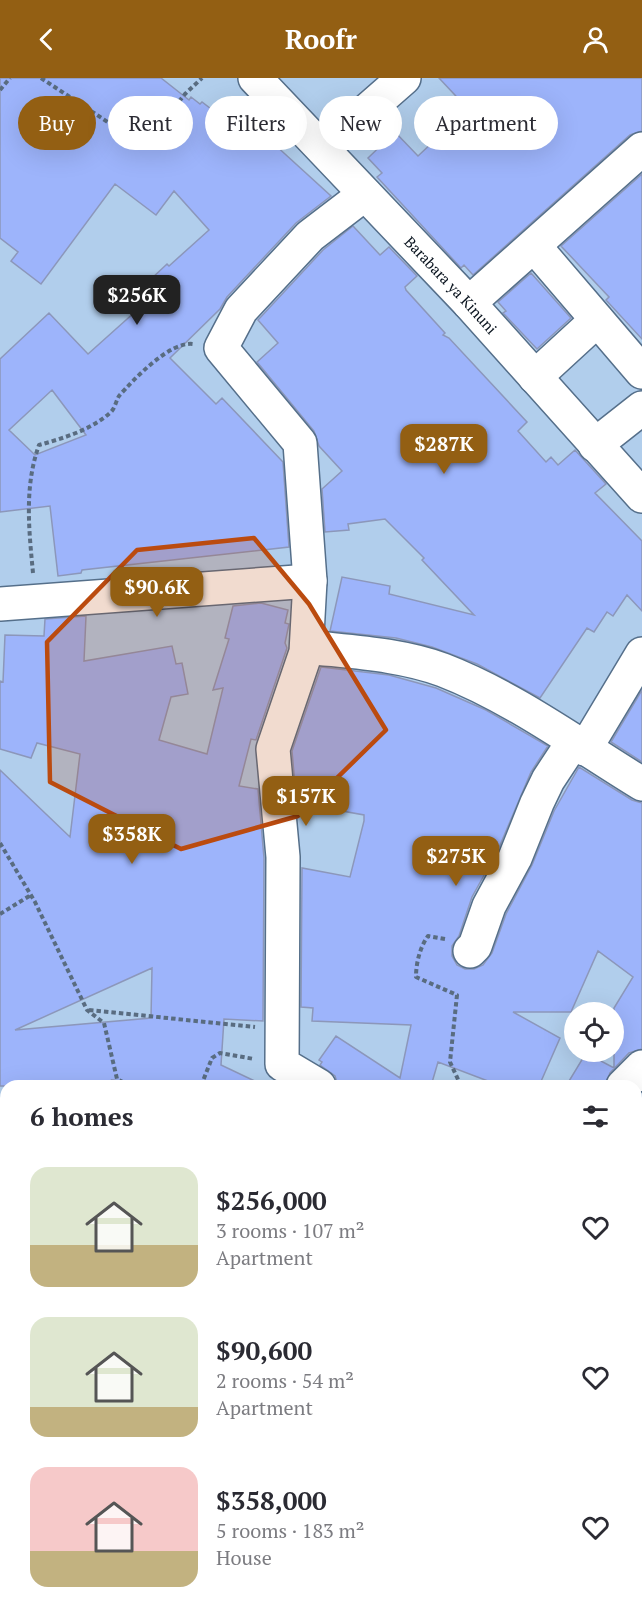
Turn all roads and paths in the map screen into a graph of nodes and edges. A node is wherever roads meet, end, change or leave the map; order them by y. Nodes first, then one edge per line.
1 (10, 78) edge
2 (41, 78) edge
3 (202, 78) edge
4 (255, 78) edge
5 (404, 78) edge
6 (0, 90) edge
7 (383, 96) edge
8 (319, 145) edge
9 (642, 149) edge
10 (324, 150) edge
11 (365, 194) junction
12 (535, 247) junction
13 (469, 303) junction
14 (597, 320) junction
15 (221, 348) junction
16 (642, 372) edge
17 (535, 377) junction
18 (642, 408) edge
19 (596, 445) junction
20 (642, 496) edge
21 (310, 581) junction
22 (35, 601) junction
23 (0, 604) edge
24 (307, 647) junction
25 (642, 654) edge
26 (579, 746) junction
27 (642, 784) edge
28 (0, 843) edge
29 (31, 895) junction
30 (0, 914) edge
31 (470, 951) joint
32 (87, 1010) junction
33 (282, 1030) junction
34 (282, 1064) junction
35 (642, 1067) edge
36 (120, 1080) edge
37 (203, 1080) edge
38 (309, 1080) edge
39 (458, 1080) edge
40 (629, 1080) edge

1 - 6 path
2 - 3 path
4 - 8 street, Barabara ya Kinuni
5 - 7 street
9 - 12 street
10 - 11 street, Barabara ya Kinuni
11 - 13 street, Barabara ya Kinuni
11 - 15 street
12 - 13 street
12 - 14 street
13 - 17 street, Barabara ya Kinuni
14 - 16 street
14 - 17 street
15 - 21 street
15 - 22 path
17 - 19 street, Barabara ya Kinuni
18 - 19 street
19 - 20 street, Barabara ya Kinuni
21 - 22 street
21 - 24 street
22 - 23 street
24 - 26 street
24 - 33 street
25 - 26 street
26 - 27 street
26 - 31 street
28 - 29 path
29 - 30 path
29 - 32 path
31 - 39 path
32 - 33 path
32 - 36 path
33 - 34 street
34 - 37 path
34 - 38 street
35 - 40 street

